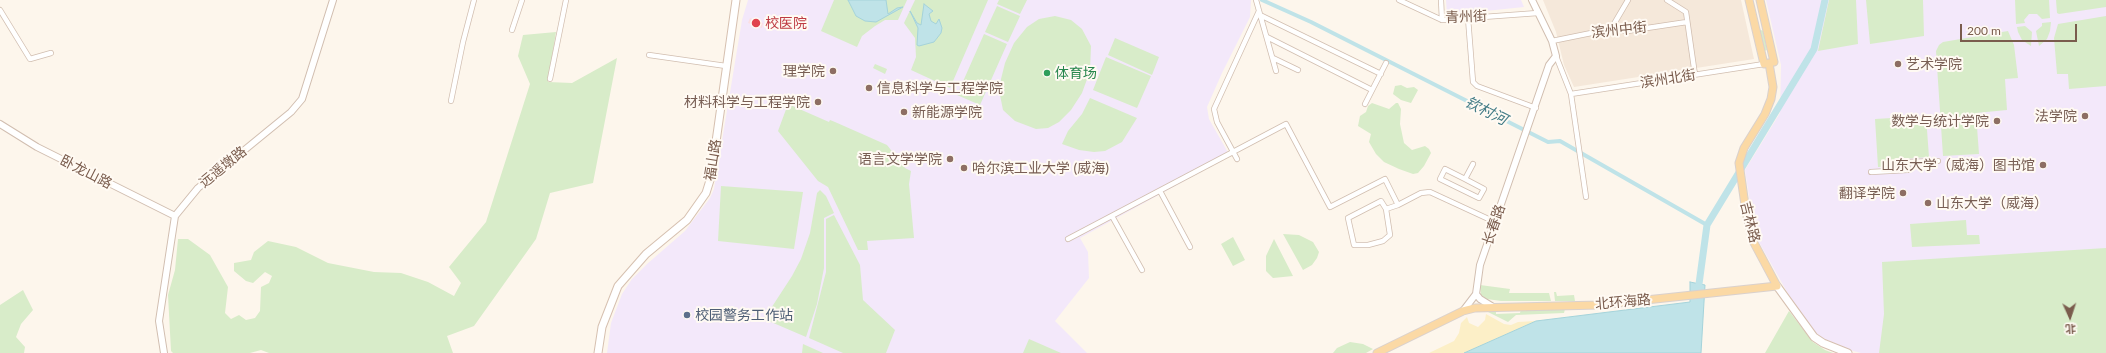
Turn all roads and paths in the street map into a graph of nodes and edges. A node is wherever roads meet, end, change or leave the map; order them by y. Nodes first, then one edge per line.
1 (333, 0) edge
2 (474, 0) edge
3 (522, 0) edge
4 (566, 0) edge
5 (736, 0) edge
6 (1256, 0) edge
7 (1398, 0) edge
8 (1441, 0) edge
9 (1532, 0) edge
10 (1628, 0) edge
11 (1668, 0) edge
12 (1749, 0) edge
13 (1760, 0) edge
14 (0, 10) edge
15 (1260, 13) junction
16 (1538, 13) junction
17 (1468, 18) junction
18 (1442, 20) junction
19 (1687, 22) junction
20 (1610, 29) junction
21 (512, 30) dead end
22 (1267, 37) junction
23 (1552, 41) junction
24 (51, 53) dead end
25 (649, 55) dead end
26 (1556, 56) junction
27 (1273, 58) junction
28 (1386, 63) dead end
29 (1769, 63) junction
30 (726, 66) junction
31 (1298, 70) dead end
32 (1276, 71) dead end
33 (1380, 74) junction
34 (1695, 75) junction
35 (550, 79) dead end
36 (1372, 90) junction
37 (1572, 94) junction
38 (451, 101) dead end
39 (1365, 104) dead end
40 (1536, 108) junction
41 (0, 124) edge
42 (1232, 152) junction
43 (1237, 159) dead end
44 (1938, 160) dead end
45 (1473, 164) dead end
46 (1871, 172) dead end
47 (1465, 179) junction
48 (1160, 191) junction
49 (1586, 197) dead end
50 (1398, 205) junction
51 (1386, 209) junction
52 (175, 216) junction
53 (1112, 216) junction
54 (1495, 222) junction
55 (1068, 239) dead end
56 (1190, 247) dead end
57 (1142, 270) dead end
58 (1772, 276) junction
59 (1765, 286) junction
60 (1777, 286) junction
61 (1476, 294) junction
62 (1493, 307) junction
63 (1463, 310) junction
64 (164, 353) edge
65 (598, 353) edge
66 (1377, 353) edge
67 (1848, 353) edge

1 - 52 street, 远遥墩路
2 - 38 street
3 - 21 street
4 - 35 street
5 - 30 main road, 福山路
6 - 15 street
7 - 18 street, 青州街
8 - 18 street
9 - 16 street
10 - 20 street
11 - 19 street
12 - 29 main road
13 - 29 main road
14 - 24 street
15 - 22 street
15 - 33 street
15 - 42 street
16 - 17 street, 青州街
16 - 23 street
17 - 18 street, 青州街
17 - 40 street
19 - 20 street, 滨州中街
19 - 34 street
20 - 23 street, 滨州中街
22 - 27 street
22 - 36 street
23 - 26 street
25 - 30 street
26 - 37 street
26 - 40 street
27 - 31 street
27 - 32 street
28 - 33 street
29 - 34 street, 滨州北街
29 - 58 main road, 吉林路
30 - 65 main road, 福山路
33 - 36 street
34 - 37 street, 滨州北街
36 - 39 street
37 - 49 street
40 - 54 street, 长春路
41 - 52 street, 卧龙山路
42 - 43 street
42 - 48 street
42 - 50 street
44 - 46 street
45 - 47 street
47 - 47 street
48 - 53 street
48 - 56 street
50 - 51 street
50 - 54 street
51 - 51 street
52 - 64 street
53 - 55 street
53 - 57 street
54 - 61 street, 长春路
58 - 59 main road
58 - 60 main road, 吉林路
59 - 60 main road, 北环海路
59 - 62 main road, 北环海路
60 - 67 main road
61 - 62 street
61 - 63 street
62 - 63 main road, 北环海路
63 - 66 main road, 北环海路

